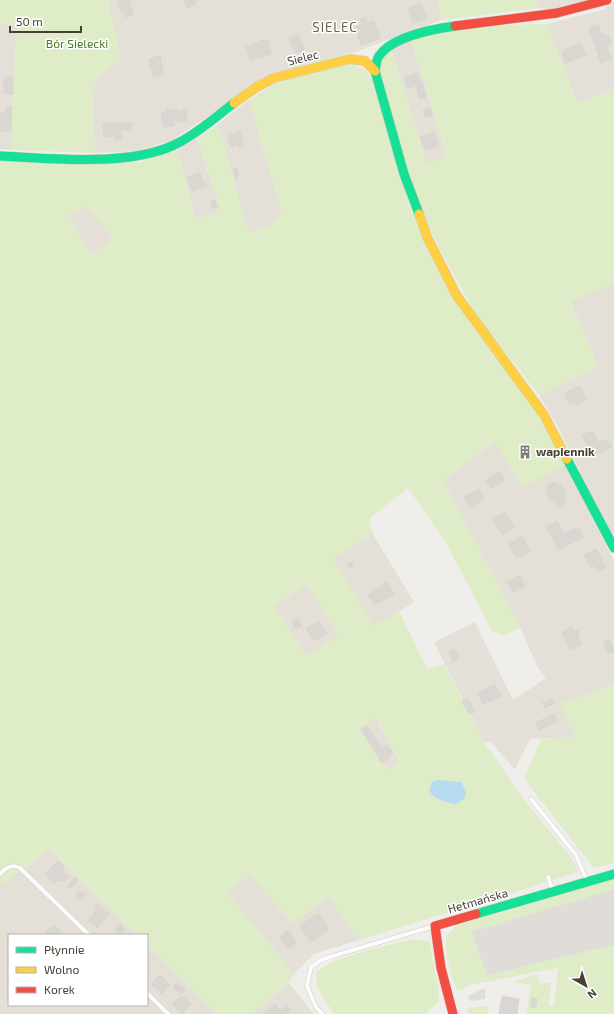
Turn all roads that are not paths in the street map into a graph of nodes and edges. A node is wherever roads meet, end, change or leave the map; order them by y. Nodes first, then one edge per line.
1 (607, 0) edge
2 (375, 71) junction
3 (0, 156) edge
4 (614, 548) edge
5 (531, 799) dead end
6 (0, 874) edge
7 (614, 874) edge
8 (548, 877) dead end
9 (587, 882) junction
10 (553, 891) junction
11 (435, 926) junction
12 (88, 934) edge
13 (148, 994) edge
14 (168, 1014) edge
15 (322, 1014) edge
16 (453, 1014) edge

1 - 2 street
2 - 3 street, Sielec
2 - 4 street
5 - 9 lane
6 - 12 lane
7 - 9 street, Hetmańska
8 - 10 lane
9 - 10 street, Hetmańska
10 - 11 street, Hetmańska
11 - 15 lane
11 - 16 street
13 - 14 lane

